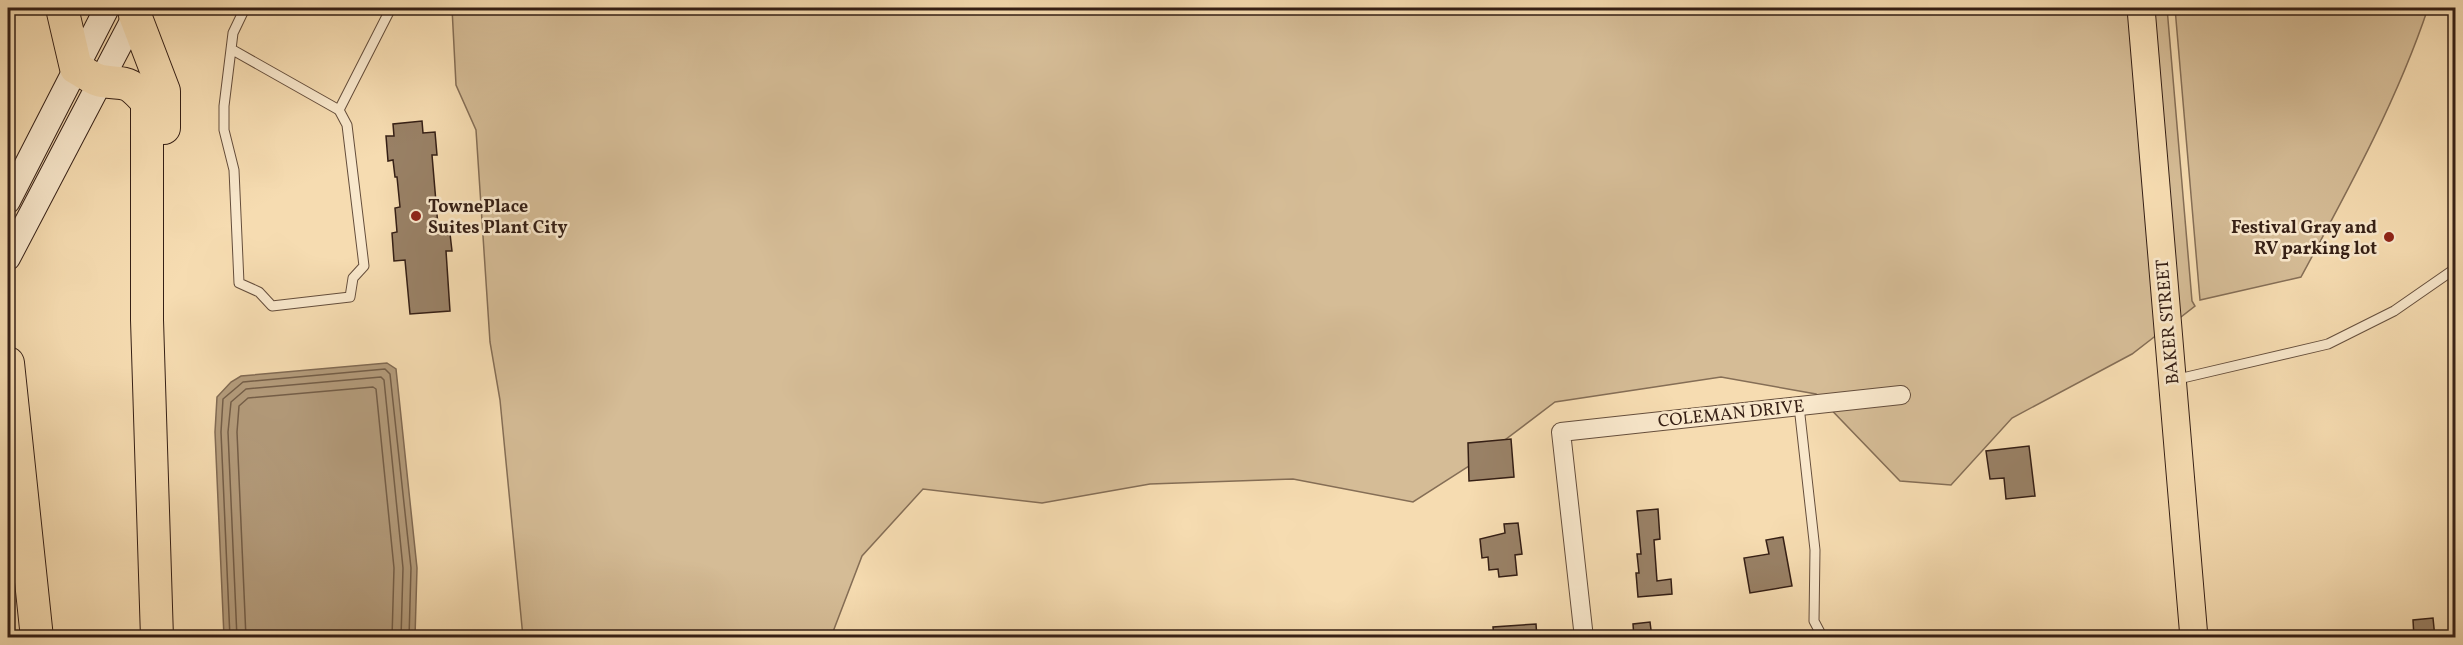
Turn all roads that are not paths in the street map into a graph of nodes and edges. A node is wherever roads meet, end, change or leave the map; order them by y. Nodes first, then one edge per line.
1 (62, 8) edge
2 (246, 8) edge
3 (391, 8) edge
4 (2140, 8) edge
5 (127, 10) edge
6 (231, 49) junction
7 (88, 75) junction
8 (339, 110) junction
9 (8, 201) edge
10 (8, 258) edge
11 (2456, 268) edge
12 (8, 371) edge
13 (2172, 381) junction
14 (1900, 395) dead end
15 (149, 399) junction
16 (1799, 406) junction
17 (37, 638) edge
18 (157, 638) edge
19 (1584, 638) edge
20 (1823, 638) edge
21 (2194, 638) edge

1 - 7 highway
2 - 6 lane
3 - 8 lane
4 - 13 main road, BAKER STREET
5 - 7 main road
5 - 15 highway
6 - 8 lane
6 - 8 lane
7 - 9 main road
7 - 10 main road
7 - 15 highway
11 - 13 lane
12 - 17 highway
13 - 21 main road, BAKER STREET
14 - 16 street, COLEMAN DRIVE
15 - 18 highway
16 - 19 street, COLEMAN DRIVE
16 - 20 lane

